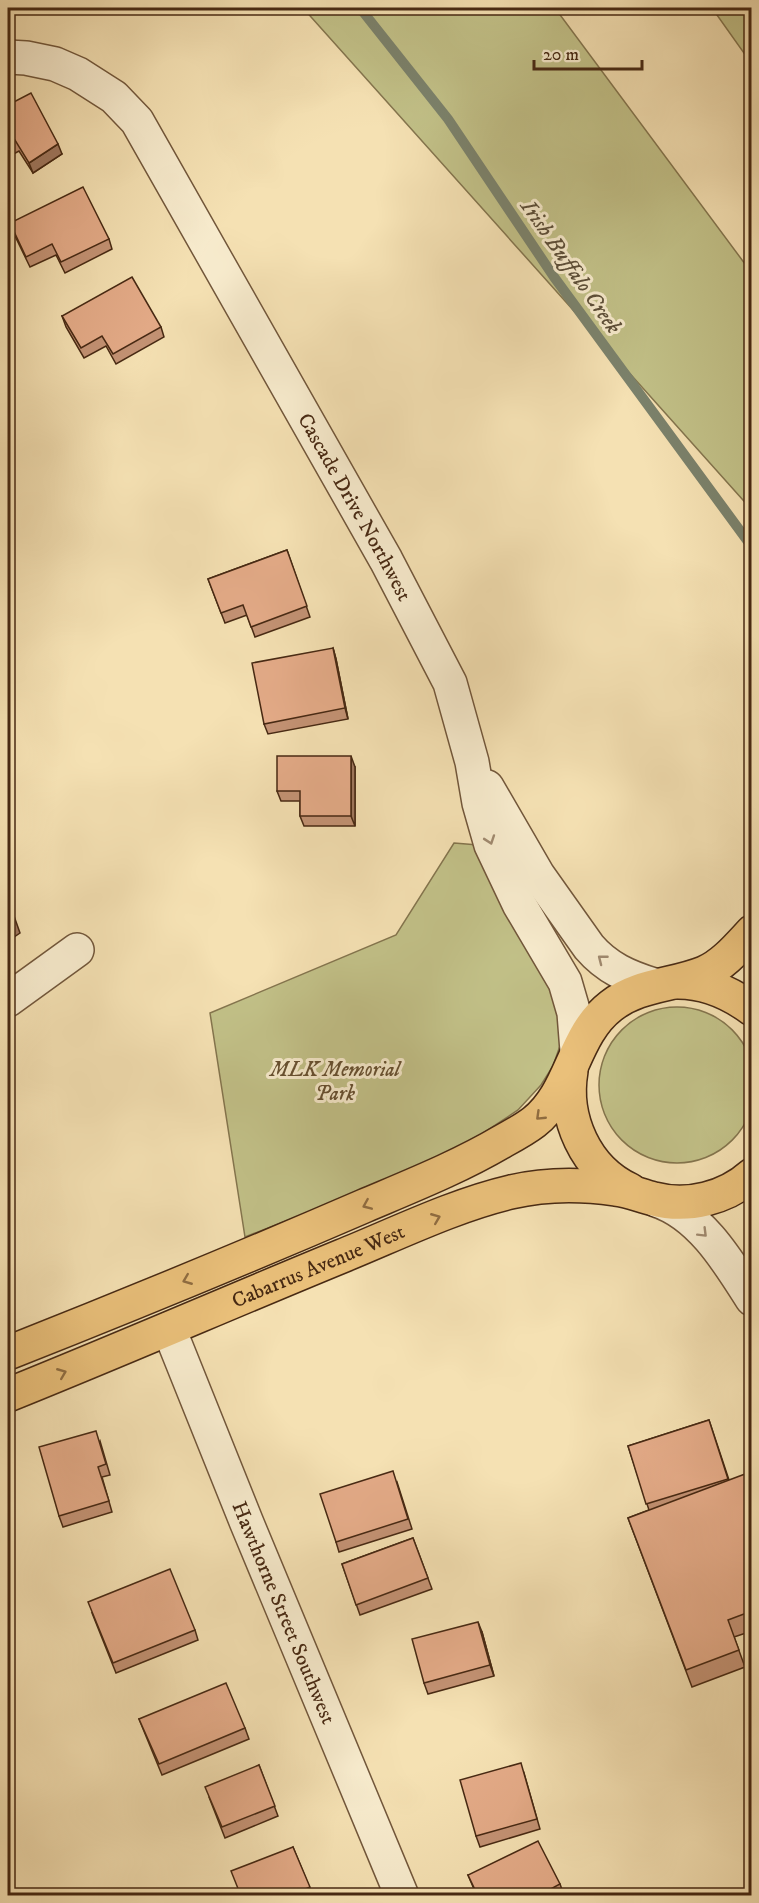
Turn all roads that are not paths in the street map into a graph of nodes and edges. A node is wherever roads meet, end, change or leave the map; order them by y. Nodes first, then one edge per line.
1 (8, 57) edge
2 (472, 762) junction
3 (752, 932) edge
4 (77, 950) dead end
5 (662, 984) junction
6 (8, 1000) edge
7 (752, 1008) edge
8 (574, 1059) junction
9 (752, 1175) edge
10 (648, 1197) junction
11 (752, 1299) edge
12 (169, 1329) junction
13 (8, 1353) edge
14 (8, 1395) edge
15 (402, 1896) edge

1 - 2 street, Cascade Drive Northwest
5 -> 2 street
2 -> 8 street, Cascade Drive Northwest
3 - 5 main road, Cabarrus Avenue West
4 - 6 street
5 - 7 main road, Cabarrus Avenue West
5 - 8 main road, Cabarrus Avenue West
8 - 10 main road, Cabarrus Avenue West
8 -> 13 main road, Cabarrus Avenue West
9 - 10 main road, Cabarrus Avenue West
10 -> 11 street
12 -> 10 main road, Cabarrus Avenue West
14 -> 12 main road, Cabarrus Avenue West
12 - 15 street, Hawthorne Street Southwest

